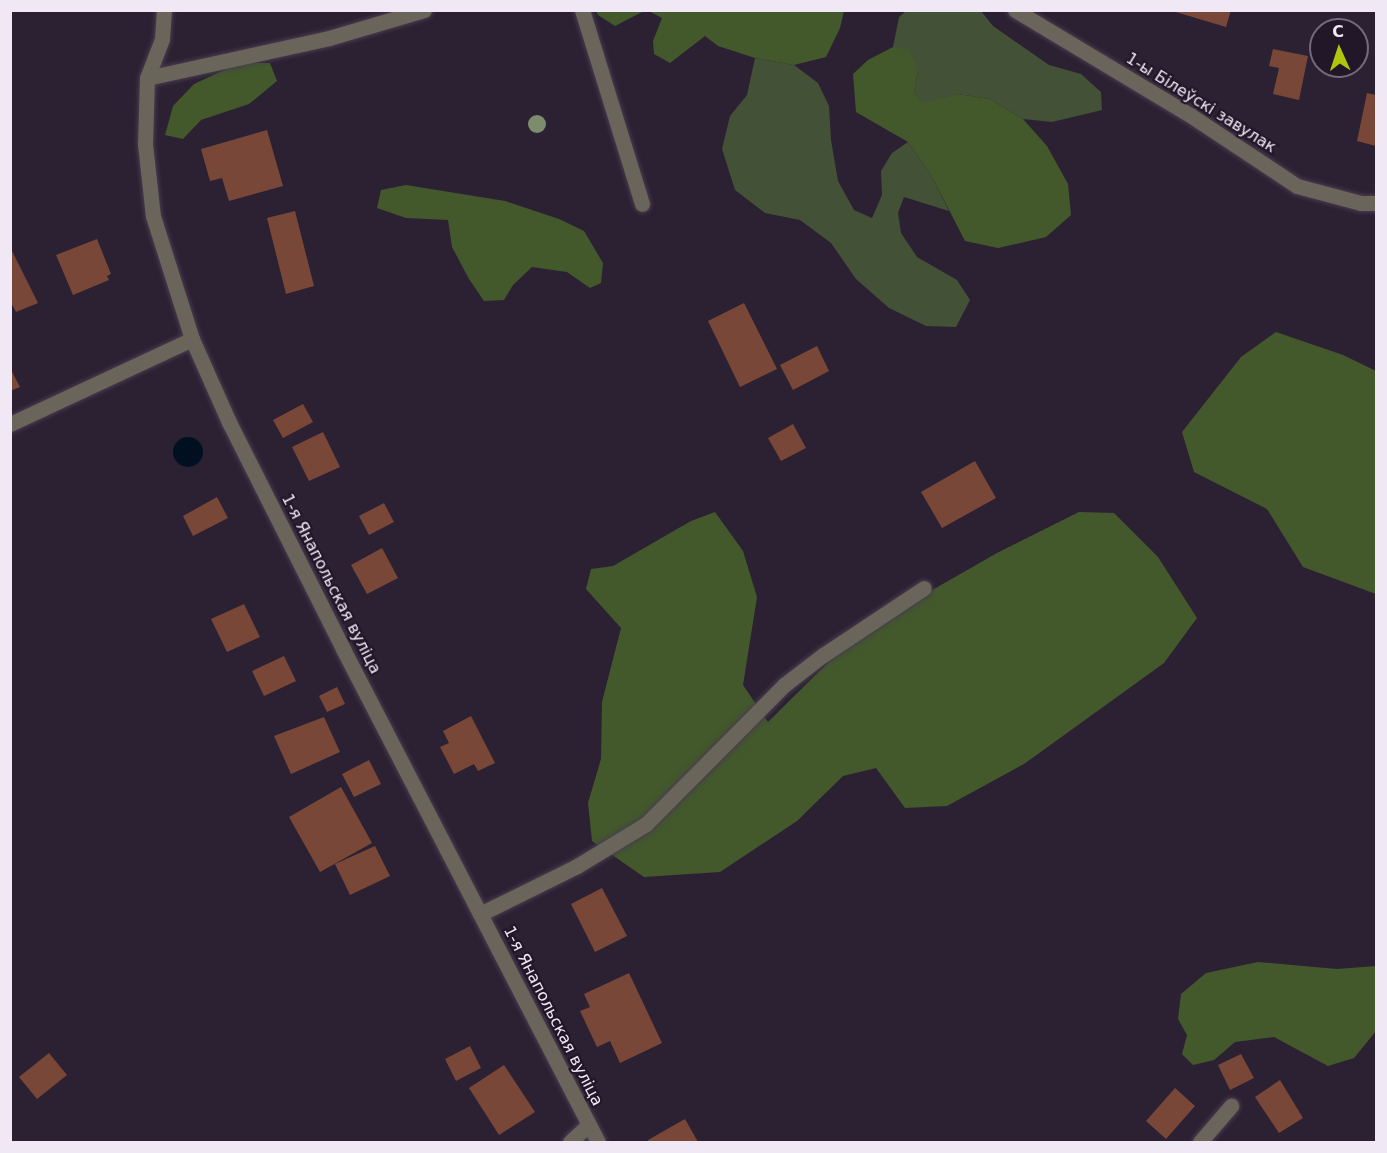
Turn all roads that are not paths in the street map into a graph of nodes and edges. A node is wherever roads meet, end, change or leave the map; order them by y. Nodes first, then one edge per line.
1 (164, 10) edge
2 (424, 10) edge
3 (582, 10) edge
4 (1015, 10) edge
5 (147, 78) junction
6 (1377, 203) edge
7 (642, 204) dead end
8 (192, 339) junction
9 (10, 424) edge
10 (924, 588) dead end
11 (480, 914) junction
12 (1231, 1106) dead end
13 (588, 1125) junction
14 (570, 1143) edge
15 (598, 1143) edge
16 (1200, 1143) edge

1 - 5 street, 1-я Янапольская вуліца
2 - 5 street
3 - 7 street
4 - 6 street, 1-ы Білеўскі завулак
5 - 8 street, 1-я Янапольская вуліца
8 - 9 street
8 - 11 street, 1-я Янапольская вуліца
10 - 11 street
11 - 13 street, 1-я Янапольская вуліца
12 - 16 street
13 - 14 street
13 - 15 street, 1-я Янапольская вуліца

